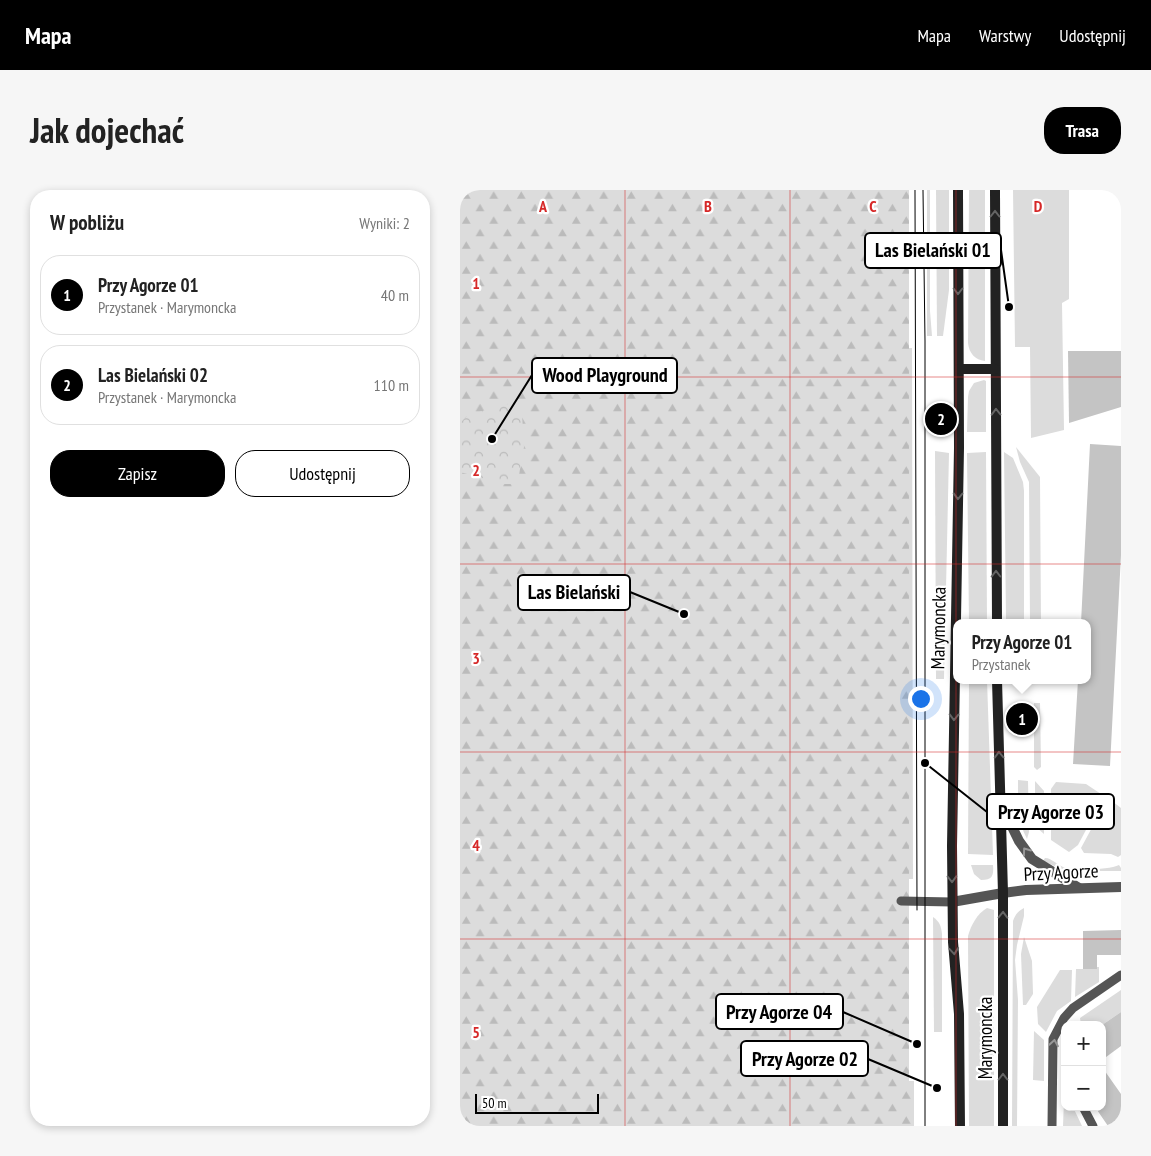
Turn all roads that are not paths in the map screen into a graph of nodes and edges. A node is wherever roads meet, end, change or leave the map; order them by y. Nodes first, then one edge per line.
1 (958, 190) edge
2 (995, 190) edge
3 (959, 369) junction
4 (995, 369) junction
5 (956, 619) edge
6 (997, 619) edge
7 (955, 684) edge
8 (997, 684) edge
9 (1001, 804) junction
10 (1121, 887) edge
11 (1080, 888) junction
12 (1003, 893) junction
13 (901, 901) dead end
14 (952, 902) junction
15 (1121, 975) edge
16 (1085, 1111) edge
17 (960, 1126) edge
18 (1003, 1126) edge
19 (1052, 1126) edge
20 (1093, 1126) edge

1 -> 3 main road, Marymoncka
4 -> 2 main road
3 - 4 main road
3 -> 5 main road, Marymoncka
6 -> 4 main road
7 -> 14 main road, Marymoncka
9 -> 8 main road, Marymoncka
11 -> 9 street
9 - 12 main road, Marymoncka
10 - 11 street, Przy Agorze
11 - 12 street, Przy Agorze
12 - 14 street, Przy Agorze
18 -> 12 main road, Marymoncka
13 - 14 lane
14 -> 17 main road, Marymoncka
19 -> 15 lane
16 - 20 lane

